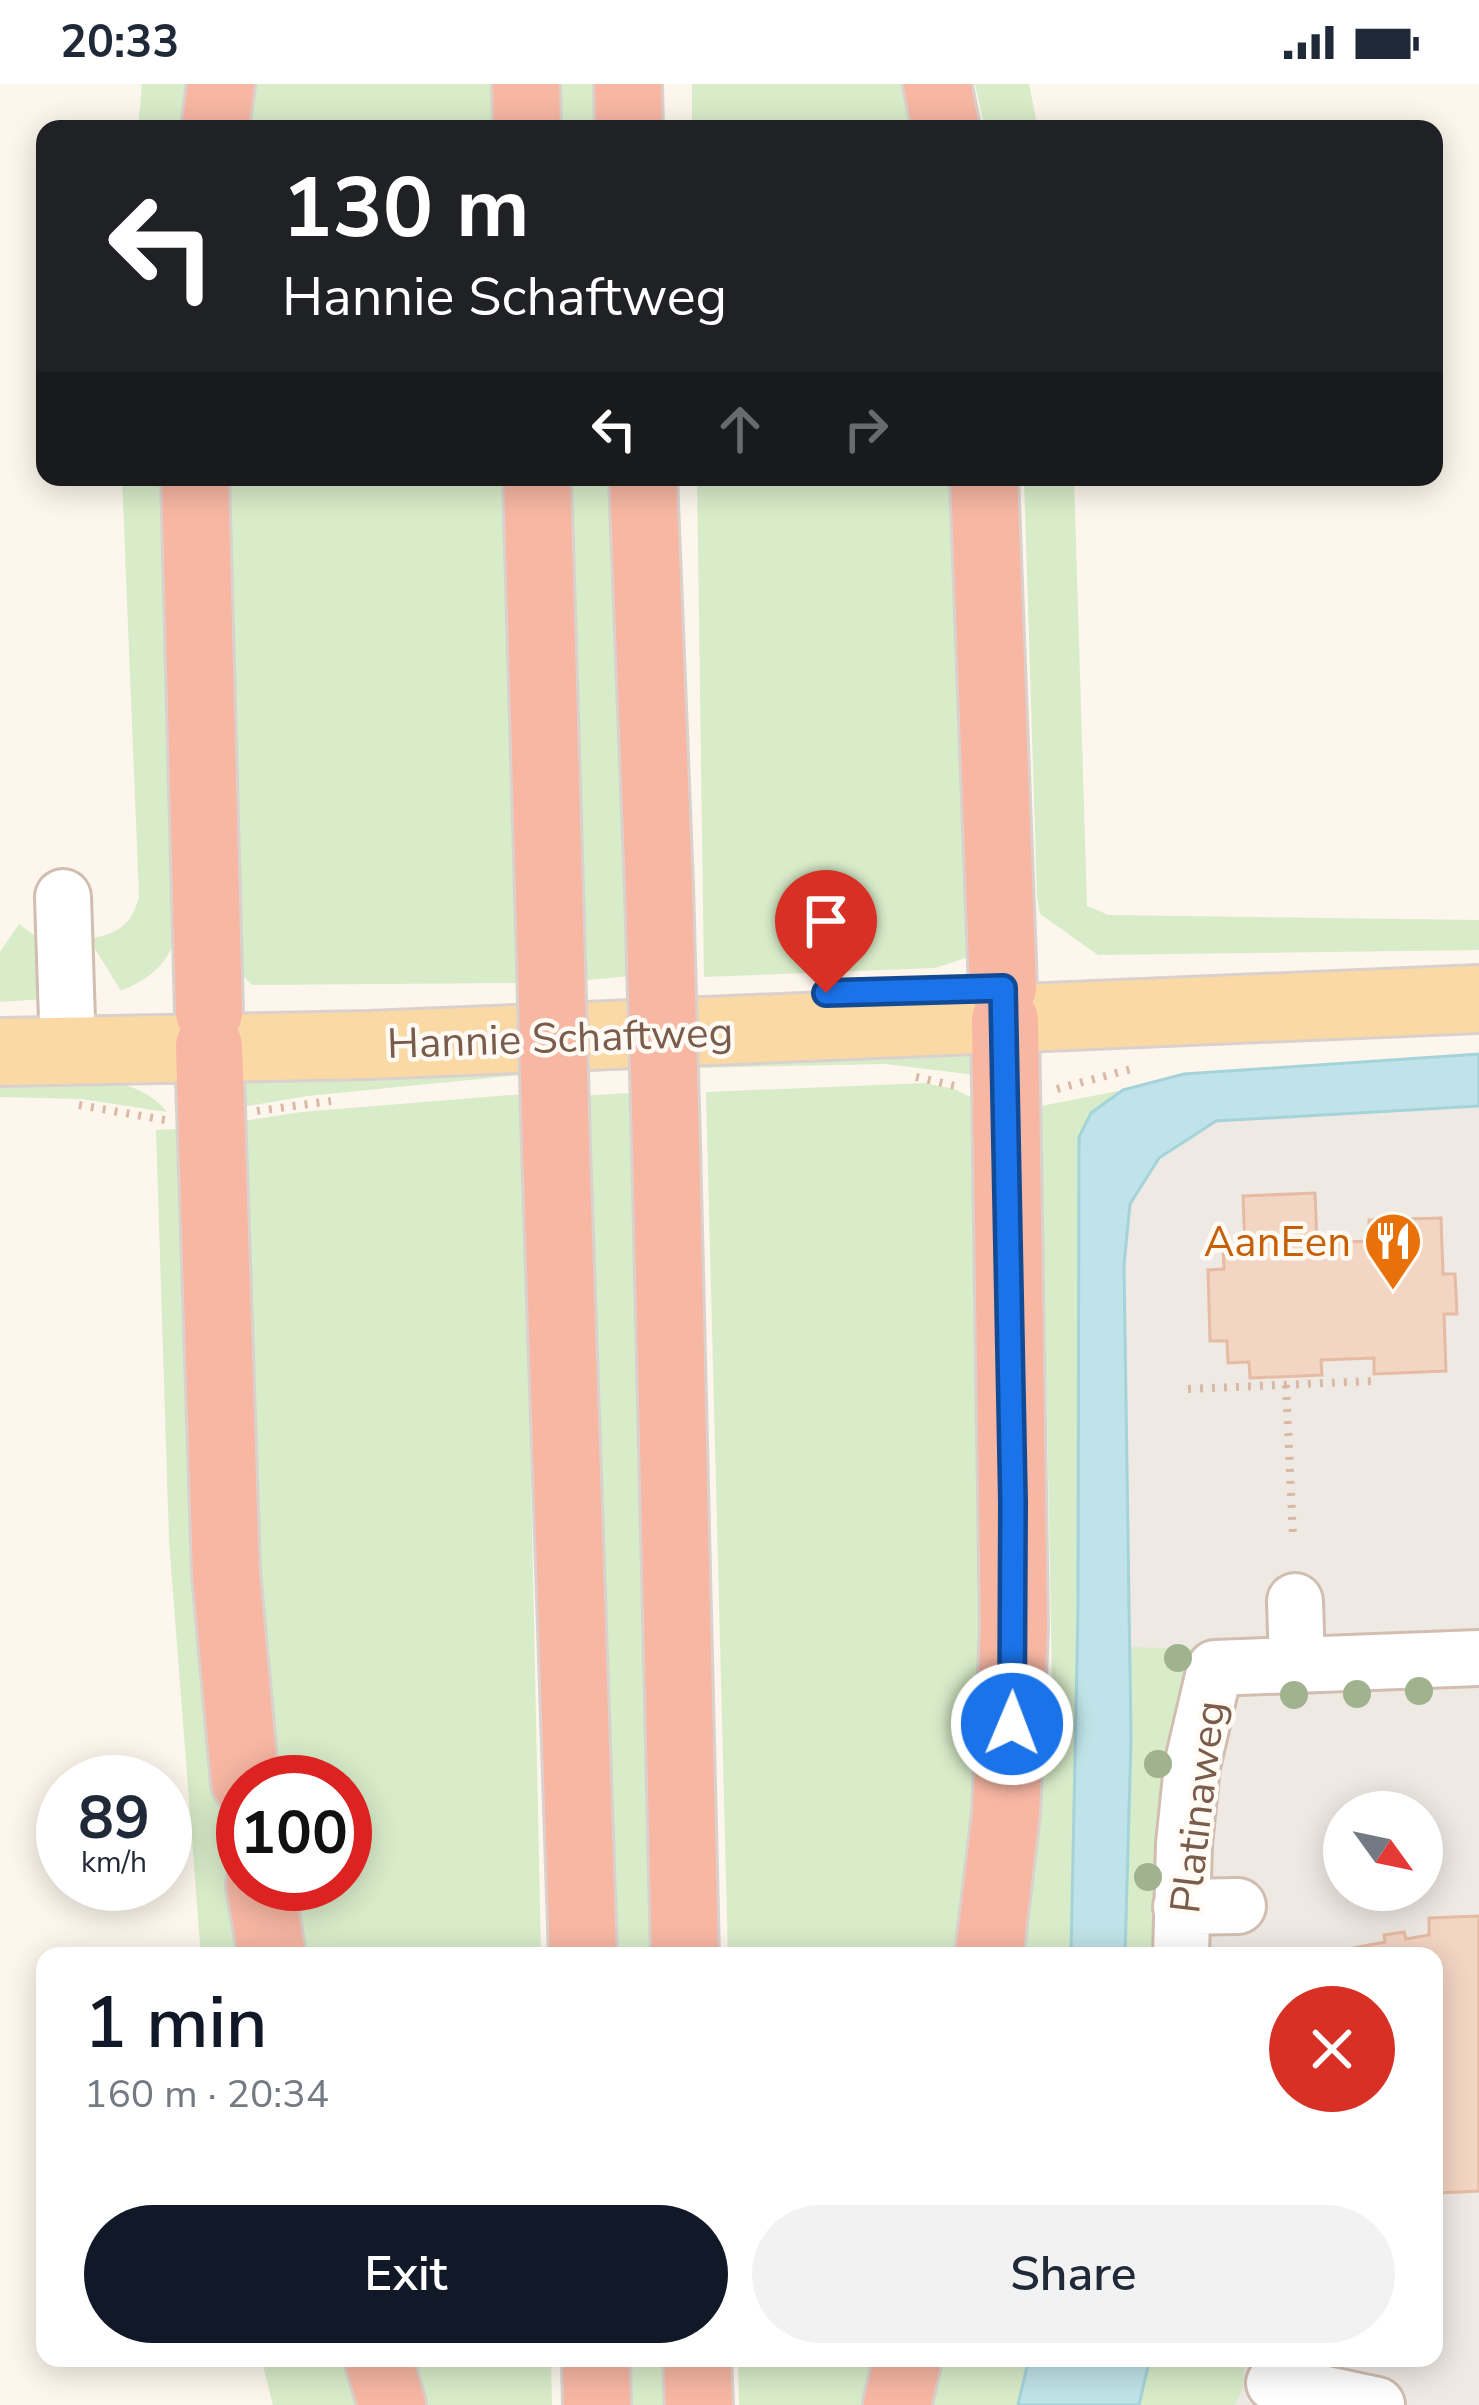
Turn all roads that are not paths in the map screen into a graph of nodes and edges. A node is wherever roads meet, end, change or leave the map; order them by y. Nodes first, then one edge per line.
1 (221, 84) edge
2 (526, 84) edge
3 (628, 84) edge
4 (937, 84) edge
5 (216, 120) edge
6 (527, 120) edge
7 (629, 120) edge
8 (944, 120) edge
9 (195, 486) edge
10 (537, 486) edge
11 (644, 486) edge
12 (984, 486) edge
13 (63, 897) dead end
14 (1479, 977) edge
15 (1479, 999) edge
16 (1004, 1004) junction
17 (0, 1021) edge
18 (209, 1030) junction
19 (0, 1052) edge
20 (67, 1058) junction
21 (1295, 1600) dead end
22 (1479, 1658) edge
23 (1297, 1665) junction
24 (243, 1755) edge
25 (1238, 1906) dead end
26 (264, 1911) edge
27 (1181, 1931) edge
28 (270, 1947) edge
29 (584, 1947) edge
30 (685, 1947) edge
31 (990, 1947) edge
32 (381, 2367) edge
33 (596, 2367) edge
34 (697, 2367) edge
35 (906, 2367) edge
36 (1264, 2382) edge
37 (392, 2405) edge
38 (597, 2405) edge
39 (699, 2405) edge
40 (897, 2405) edge
41 (1376, 2405) edge

1 - 5 highway
2 - 6 highway
3 - 7 highway
4 - 8 highway
9 - 18 highway
10 - 29 highway, bridge
11 - 30 highway, bridge
12 - 16 highway
13 - 20 street
14 - 16 main road, Hannie Schaftweg
15 - 16 main road, Hannie Schaftweg
16 - 18 main road, Hannie Schaftweg
16 - 31 highway
17 - 20 main road, Hannie Schaftweg
18 - 20 main road, Hannie Schaftweg
18 - 24 highway
19 - 20 main road, Hannie Schaftweg
21 - 23 street
22 - 23 street
23 - 27 street, Platinaweg
25 - 27 street
26 - 28 highway
32 - 37 highway
33 - 38 highway
34 - 39 highway
35 - 40 highway
36 - 41 street

